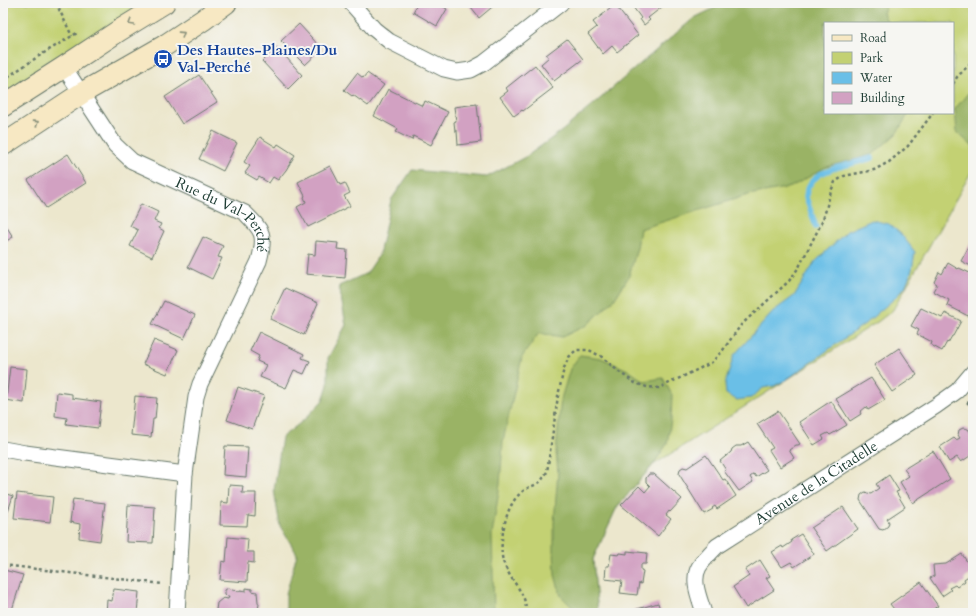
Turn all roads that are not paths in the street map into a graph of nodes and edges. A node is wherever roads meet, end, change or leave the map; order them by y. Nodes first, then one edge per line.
1 (164, 3) edge
2 (226, 3) edge
3 (351, 3) edge
4 (561, 3) edge
5 (64, 66) junction
6 (82, 93) junction
7 (3, 106) edge
8 (3, 145) edge
9 (973, 372) edge
10 (3, 448) edge
11 (185, 474) junction
12 (178, 613) edge
13 (704, 613) edge

1 -> 5 street
6 -> 2 street
3 - 4 street
5 - 6 street, Rue du Val-Perché
5 - 7 street
8 -> 6 street
6 - 11 street, Rue du Val-Perché
9 - 13 street, Avenue de la Citadelle
10 - 11 street
11 - 12 street, Rue du Val-Perché

